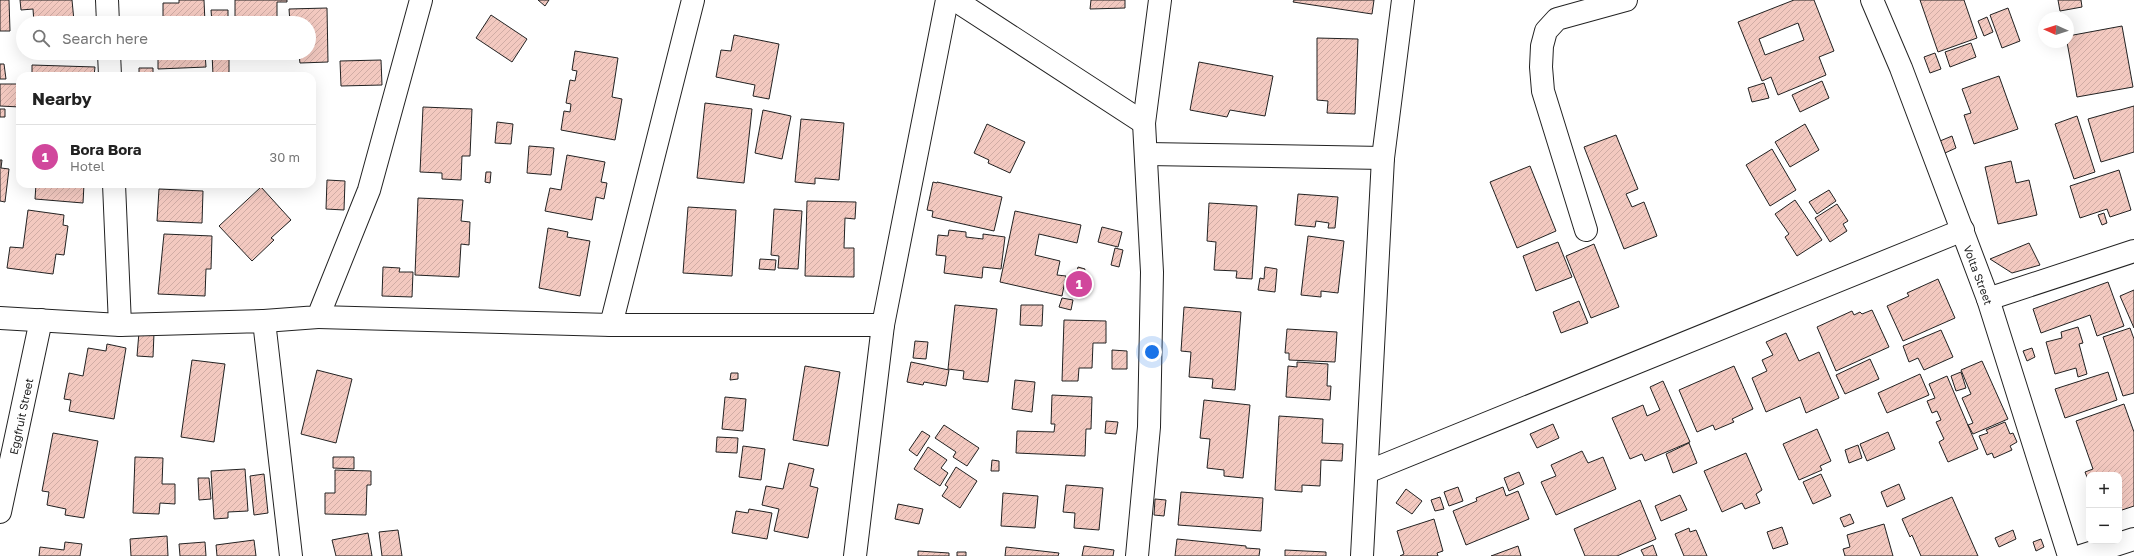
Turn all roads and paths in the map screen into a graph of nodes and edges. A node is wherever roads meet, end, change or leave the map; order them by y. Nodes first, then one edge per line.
1 (107, 0) edge
2 (421, 0) edge
3 (693, 0) edge
4 (947, 0) edge
5 (955, 0) edge
6 (1160, 0) edge
7 (1403, 0) edge
8 (1626, 0) edge
9 (1872, 0) edge
10 (108, 16) edge
11 (109, 60) edge
12 (110, 72) edge
13 (1144, 123) junction
14 (1147, 154) junction
15 (1383, 158) junction
16 (114, 188) edge
17 (1586, 230) dead end
18 (1963, 230) junction
19 (2134, 252) edge
20 (1988, 299) junction
21 (318, 317) junction
22 (0, 318) edge
23 (41, 320) junction
24 (264, 321) junction
25 (120, 325) junction
26 (611, 325) junction
27 (883, 325) junction
28 (1367, 472) junction
29 (0, 512) edge
30 (2134, 538) edge
31 (291, 556) edge
32 (855, 556) edge
33 (1137, 556) edge
34 (1362, 556) edge
35 (2069, 556) edge
36 (2081, 556) edge

1 - 10 street
2 - 21 street
3 - 26 street
4 - 27 street
5 - 13 street
6 - 13 street
7 - 15 street
8 - 17 street
9 - 18 street, Volta Street
11 - 12 street
13 - 14 street
14 - 15 street
14 - 33 street
15 - 28 street
16 - 25 street
18 - 20 street, Volta Street
18 - 28 street
19 - 20 street
20 - 35 street, Volta Street
21 - 24 street
21 - 26 street
22 - 23 street
23 - 25 street
23 - 29 street, Eggfruit Street
24 - 25 street
24 - 31 street
26 - 27 street
27 - 32 street
28 - 34 street
30 - 36 street

